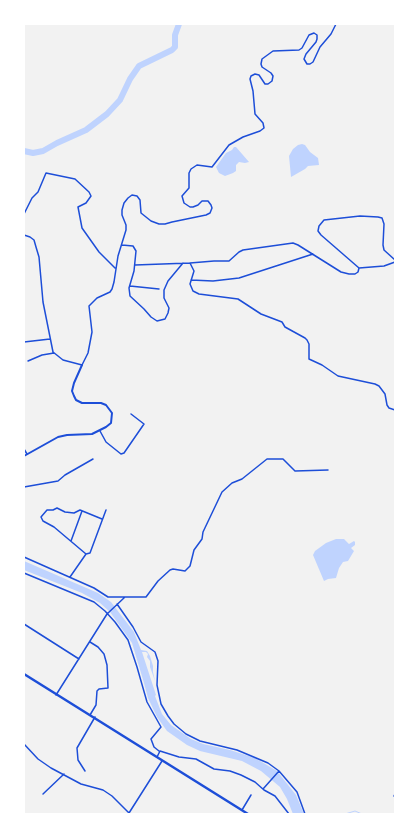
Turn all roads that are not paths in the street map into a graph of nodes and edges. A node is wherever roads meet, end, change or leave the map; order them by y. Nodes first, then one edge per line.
1 (336, 24) edge
2 (24, 214) edge
3 (24, 235) edge
4 (122, 245) junction
5 (313, 254) junction
6 (395, 260) edge
7 (395, 262) edge
8 (183, 263) junction
9 (190, 263) junction
10 (134, 266) junction
11 (116, 268) junction
12 (359, 268) junction
13 (191, 280) junction
14 (130, 286) junction
15 (159, 289) dead end
16 (50, 339) junction
17 (24, 342) edge
18 (54, 353) junction
19 (28, 361) dead end
20 (82, 365) junction
21 (395, 410) edge
22 (131, 414) dead end
23 (100, 431) junction
24 (24, 449) edge
25 (27, 454) junction
26 (24, 456) edge
27 (93, 459) dead end
28 (328, 470) dead end
29 (24, 487) edge
30 (106, 510) dead end
31 (82, 511) junction
32 (102, 519) junction
33 (71, 541) junction
34 (86, 554) junction
35 (24, 557) edge
36 (24, 573) edge
37 (70, 577) junction
38 (125, 597) junction
39 (116, 604) junction
40 (107, 614) junction
41 (24, 624) edge
42 (90, 642) junction
43 (79, 659) junction
44 (24, 674) edge
45 (56, 695) junction
46 (90, 715) junction
47 (95, 717) junction
48 (24, 744) edge
49 (159, 751) junction
50 (157, 757) junction
51 (162, 760) junction
52 (85, 771) dead end
53 (279, 771) junction
54 (64, 774) junction
55 (263, 789) junction
56 (44, 794) dead end
57 (251, 795) dead end
58 (242, 810) junction
59 (130, 814) edge
60 (248, 814) edge
61 (289, 814) edge
62 (305, 814) edge

1 - 4 street
2 - 11 street
3 - 16 street
4 - 10 street
4 - 11 street
5 - 9 street
5 - 12 street
5 - 13 street
6 - 12 street
7 - 12 street
8 - 9 street
8 - 10 street
8 - 14 street
9 - 13 street
10 - 14 street
11 - 20 street
13 - 21 street
14 - 15 street
16 - 17 street
16 - 18 street
18 - 19 street
18 - 20 street
20 - 23 street
22 - 23 street
23 - 25 street
24 - 25 street
25 - 26 street
27 - 29 street
28 - 38 street
30 - 32 street
31 - 32 street
31 - 33 street
31 - 33 street
32 - 34 street
33 - 34 street
34 - 37 street
35 - 37 street
36 - 40 street
37 - 38 street
38 - 39 street
39 - 40 street
39 - 53 street
40 - 42 street
40 - 49 street
41 - 43 street
42 - 43 street
42 - 46 street
43 - 45 street
44 - 45 main road
45 - 46 main road
46 - 47 main road
47 - 50 main road
47 - 52 street
48 - 54 street
49 - 50 street
49 - 55 street
50 - 51 main road
51 - 58 main road
51 - 59 street
53 - 55 street
53 - 62 street
54 - 56 street
54 - 59 street
55 - 61 street
57 - 58 street
58 - 60 main road

